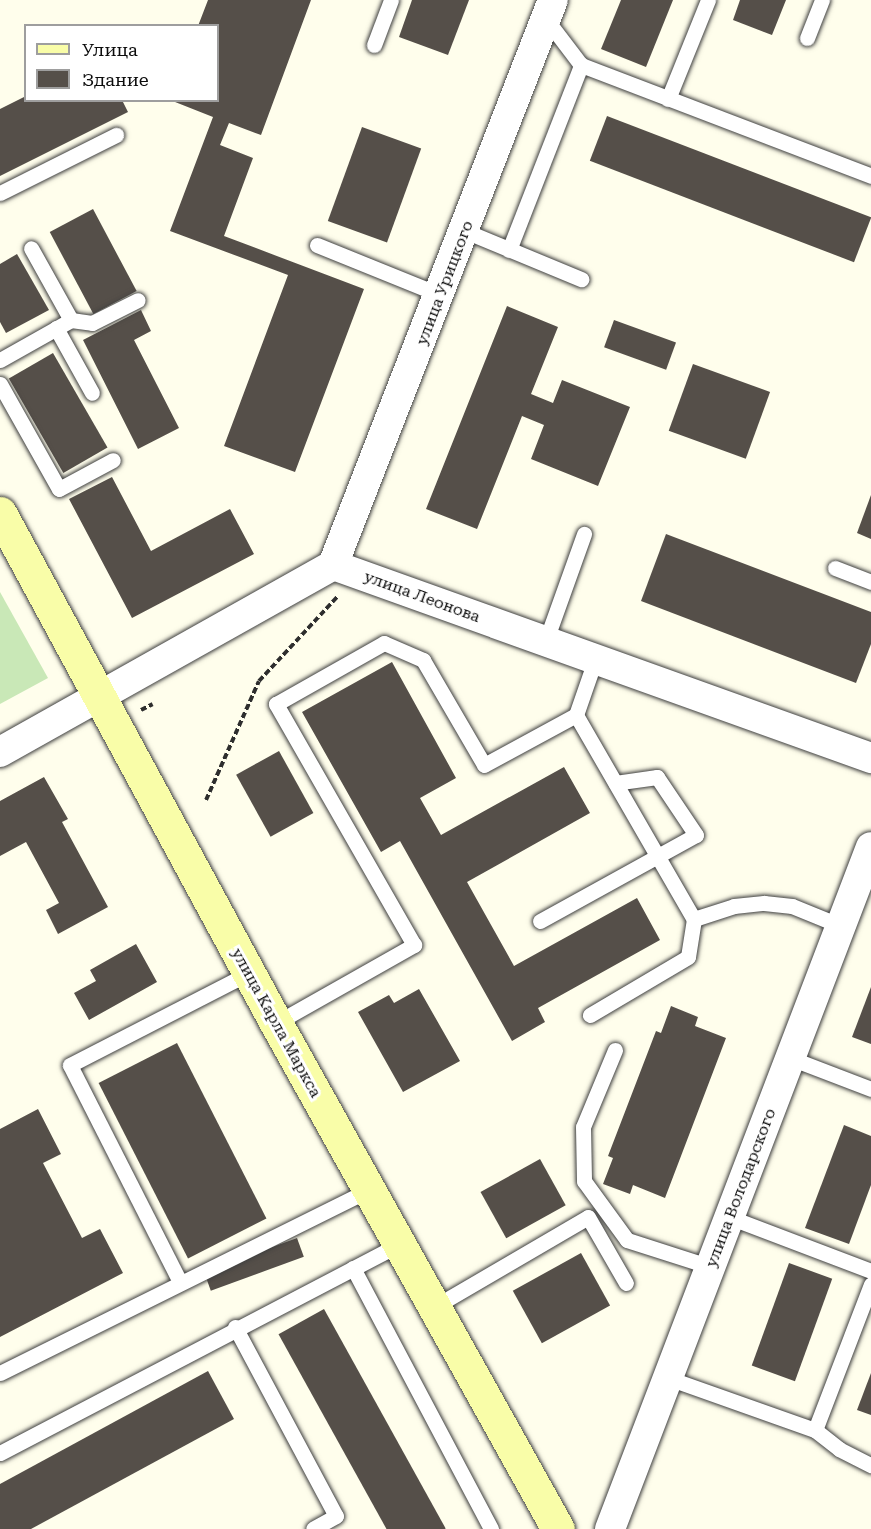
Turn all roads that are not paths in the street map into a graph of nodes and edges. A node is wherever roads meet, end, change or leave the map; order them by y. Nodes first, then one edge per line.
1 (391, 0) edge
2 (708, 0) edge
3 (822, 0) edge
4 (549, 10) edge
5 (807, 38) dead end
6 (374, 45) dead end
7 (580, 65) junction
8 (668, 99) junction
9 (116, 135) dead end
10 (871, 176) edge
11 (0, 193) edge
12 (465, 231) junction
13 (317, 245) dead end
14 (31, 248) dead end
15 (509, 250) junction
16 (581, 279) dead end
17 (441, 295) junction
18 (138, 300) dead end
19 (71, 320) junction
20 (56, 328) junction
21 (0, 360) edge
22 (0, 384) edge
23 (92, 393) dead end
24 (113, 460) dead end
25 (0, 513) edge
26 (584, 534) dead end
27 (333, 565) junction
28 (835, 568) dead end
29 (871, 582) edge
30 (545, 642) junction
31 (595, 660) junction
32 (100, 696) junction
33 (576, 715) junction
34 (0, 752) edge
35 (871, 758) edge
36 (615, 783) junction
37 (871, 847) edge
38 (657, 856) junction
39 (694, 919) junction
40 (540, 921) dead end
41 (841, 926) junction
42 (249, 973) junction
43 (590, 1015) dead end
44 (276, 1023) junction
45 (615, 1050) dead end
46 (790, 1059) junction
47 (871, 1089) edge
48 (369, 1190) junction
49 (729, 1217) junction
50 (399, 1244) junction
51 (711, 1267) junction
52 (353, 1268) junction
53 (871, 1271) edge
54 (180, 1282) junction
55 (626, 1283) dead end
56 (871, 1284) edge
57 (434, 1307) junction
58 (235, 1327) junction
59 (0, 1373) edge
60 (668, 1378) junction
61 (815, 1431) junction
62 (0, 1453) edge
63 (871, 1465) edge
64 (313, 1529) edge
65 (491, 1529) edge
66 (558, 1529) edge
67 (610, 1529) edge

1 - 6 lane
2 - 8 lane
3 - 5 lane
4 - 7 lane
4 - 12 street, улица Урицкого
7 - 8 lane
7 - 15 lane
8 - 10 lane
9 - 11 lane
12 - 15 lane
12 - 17 street, улица Урицкого
13 - 17 lane
14 - 19 lane
15 - 16 lane
17 - 27 street, улица Урицкого
18 - 19 lane
19 - 20 lane
20 - 21 lane
20 - 23 lane
22 - 24 lane
25 - 32 street, улица Карла Маркса
26 - 30 lane
27 - 30 street, улица Леонова
27 - 32 street
28 - 29 lane
30 - 31 street, улица Леонова
31 - 33 lane
31 - 35 street, улица Леонова
32 - 34 street
32 - 42 street, улица Карла Маркса
33 - 36 lane
33 - 44 lane
36 - 38 lane
36 - 38 lane
37 - 41 street, улица Володарского
38 - 39 lane
38 - 40 lane
39 - 41 lane
39 - 43 lane
41 - 46 street, улица Володарского
42 - 44 street, улица Карла Маркса
42 - 54 lane
44 - 48 street, улица Карла Маркса
45 - 51 lane
46 - 47 lane
46 - 49 street, улица Володарского
48 - 50 street, улица Карла Маркса
48 - 54 lane
49 - 51 street, улица Володарского
49 - 53 lane
50 - 52 lane
50 - 57 street, улица Карла Маркса
51 - 60 street, улица Володарского
52 - 58 lane
52 - 65 lane
54 - 59 lane
55 - 57 lane
56 - 61 lane
57 - 66 street, улица Карла Маркса
58 - 62 lane
58 - 64 lane
60 - 61 lane
60 - 67 street, улица Володарского
61 - 63 lane

